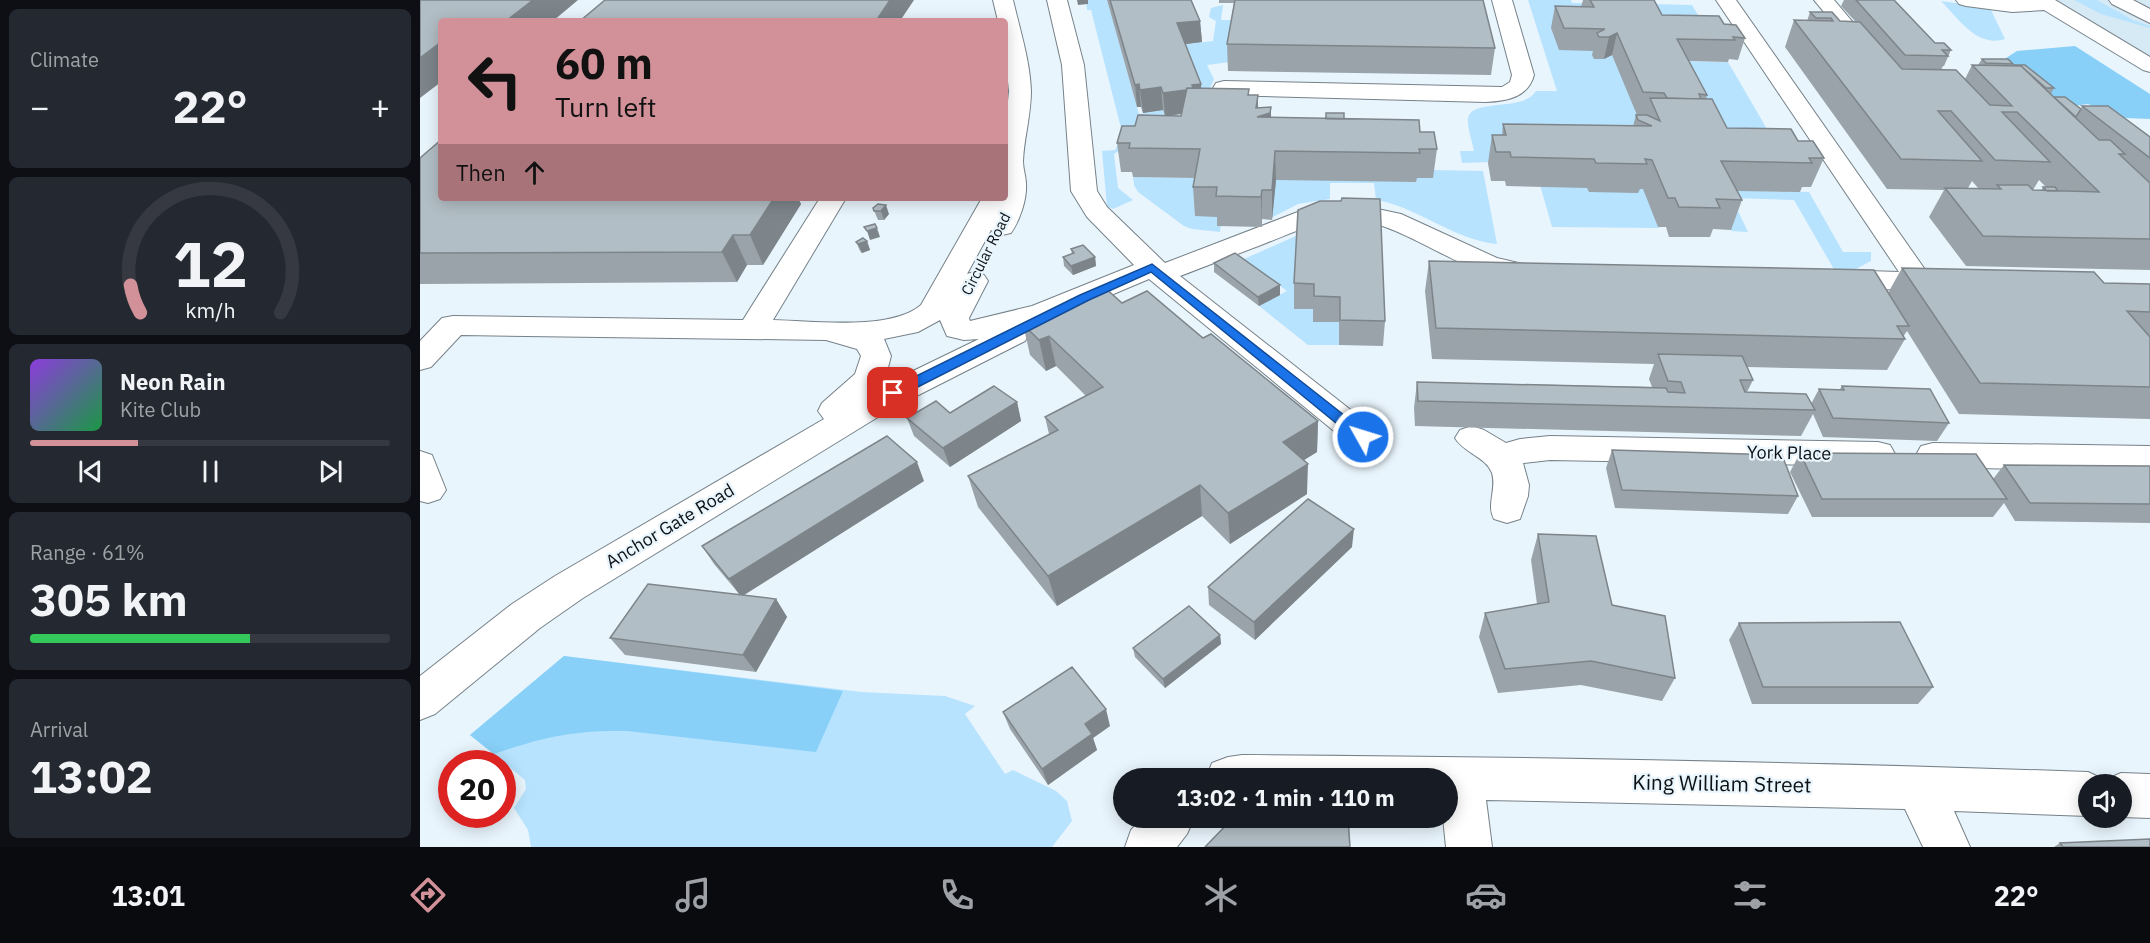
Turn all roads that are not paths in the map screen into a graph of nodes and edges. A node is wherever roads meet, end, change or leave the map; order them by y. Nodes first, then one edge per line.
1 (1003, 0) edge
2 (1057, 0) edge
3 (1502, 0) edge
4 (1725, 0) edge
5 (1824, 0) edge
6 (1966, 0) edge
7 (2119, 0) edge
8 (2044, 2) edge
9 (2150, 17) edge
10 (1008, 18) edge
11 (1008, 19) edge
12 (2150, 66) edge
13 (1885, 73) edge
14 (1224, 88) edge
15 (1008, 170) edge
16 (831, 201) edge
17 (993, 201) edge
18 (1157, 271) junction
19 (1546, 274) edge
20 (1813, 279) edge
21 (1084, 297) junction
22 (420, 323) edge
23 (453, 325) junction
24 (908, 325) junction
25 (767, 328) junction
26 (958, 329) junction
27 (876, 356) junction
28 (420, 360) edge
29 (940, 371) junction
30 (1363, 437) dead end
31 (1472, 438) dead end
32 (1501, 458) junction
33 (2150, 459) edge
34 (751, 478) junction
35 (1507, 509) dead end
36 (420, 701) edge
37 (1458, 778) edge
38 (1461, 778) junction
39 (1918, 788) junction
40 (2078, 794) edge
41 (2132, 795) edge
42 (2150, 796) edge
43 (1163, 828) edge
44 (1148, 847) edge
45 (1469, 847) edge
46 (1947, 847) edge

1 - 10 street, Circular Road
2 - 18 street
3 - 14 street
4 - 20 street
5 - 13 street
6 - 8 street
7 - 9 street
8 - 12 street
11 - 15 street, Circular Road
15 - 26 street, Circular Road
16 - 25 street
17 - 24 street
18 - 19 street
18 - 21 street
18 - 30 street
21 - 26 street
21 - 29 street, Anchor Gate Road
22 - 23 street
23 - 25 street
23 - 28 street
24 - 25 street
24 - 26 street
24 - 27 street
25 - 27 street
26 - 29 street
27 - 29 street
27 - 34 street
29 - 34 street, Anchor Gate Road
31 - 32 street
32 - 33 street, York Place
32 - 35 street
34 - 36 street, Anchor Gate Road
37 - 38 street, King William Street
38 - 39 street, King William Street
38 - 45 street
39 - 40 street, King William Street
39 - 46 street
41 - 42 street
43 - 44 street

